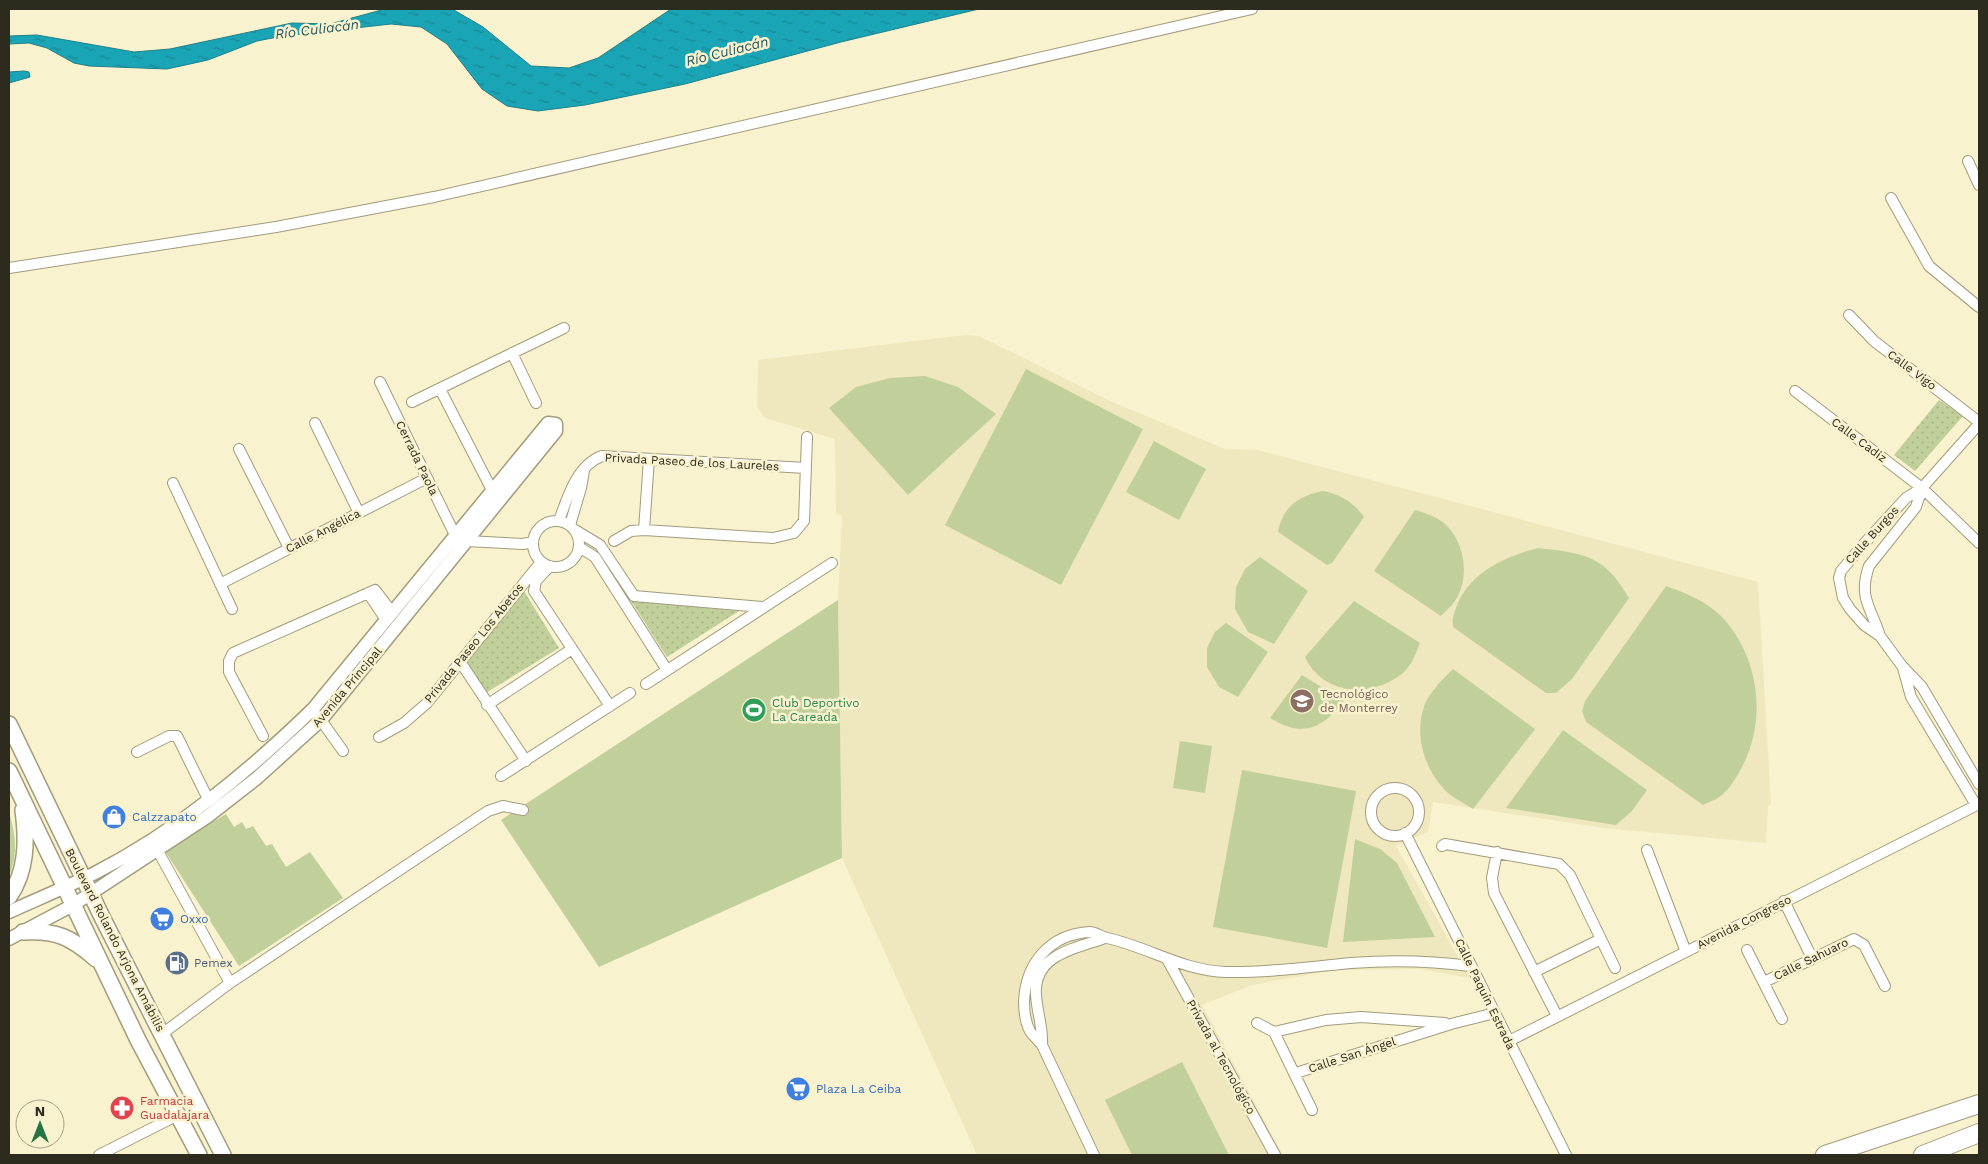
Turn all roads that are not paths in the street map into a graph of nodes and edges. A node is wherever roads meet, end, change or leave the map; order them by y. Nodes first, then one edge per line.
1 (1252, 9) edge
2 (1968, 161) dead end
3 (1979, 185) edge
4 (1891, 198) dead end
5 (9, 268) edge
6 (1979, 307) edge
7 (1849, 315) dead end
8 (564, 328) dead end
9 (512, 353) junction
10 (380, 382) dead end
11 (440, 389) junction
12 (1795, 391) dead end
13 (412, 402) dead end
14 (536, 403) dead end
15 (315, 423) dead end
16 (1979, 423) edge
17 (550, 430) dead end
18 (807, 437) dead end
19 (239, 449) dead end
20 (649, 459) junction
21 (806, 468) junction
22 (584, 470) junction
23 (427, 478) junction
24 (173, 483) dead end
25 (1922, 488) junction
26 (495, 496) junction
27 (359, 513) junction
28 (559, 520) junction
29 (1885, 520) junction
30 (572, 527) junction
31 (644, 530) junction
32 (1896, 530) junction
33 (455, 535) junction
34 (614, 541) dead end
35 (466, 542) junction
36 (533, 542) junction
37 (1979, 543) edge
38 (579, 547) junction
39 (1861, 547) junction
40 (289, 548) junction
41 (1873, 560) junction
42 (832, 563) dead end
43 (545, 564) junction
44 (523, 583) junction
45 (220, 584) junction
46 (533, 589) junction
47 (634, 596) junction
48 (625, 603) junction
49 (762, 607) junction
50 (232, 609) dead end
51 (389, 616) junction
52 (1880, 636) junction
53 (572, 649) junction
54 (461, 663) junction
55 (1902, 666) junction
56 (667, 670) junction
57 (646, 684) dead end
58 (630, 693) dead end
59 (487, 705) junction
60 (610, 706) junction
61 (313, 709) junction
62 (321, 720) junction
63 (9, 724) edge
64 (263, 736) dead end
65 (379, 737) dead end
66 (343, 751) dead end
67 (137, 752) dead end
68 (526, 761) junction
69 (9, 772) edge
70 (501, 776) dead end
71 (1979, 784) edge
72 (20, 794) junction
73 (209, 801) junction
74 (1978, 804) edge
75 (523, 810) dead end
76 (1405, 833) junction
77 (1442, 846) dead end
78 (1648, 850) dead end
79 (158, 851) junction
80 (1497, 852) junction
81 (84, 878) junction
82 (65, 886) junction
83 (90, 893) junction
84 (9, 897) edge
85 (1784, 901) junction
86 (73, 905) junction
87 (9, 912) edge
88 (23, 932) junction
89 (9, 939) edge
90 (1601, 939) junction
91 (1747, 950) dead end
92 (1686, 952) junction
93 (1167, 958) junction
94 (1812, 958) junction
95 (100, 964) junction
96 (1471, 966) junction
97 (1614, 968) dead end
98 (1534, 972) junction
99 (1764, 982) junction
100 (230, 983) junction
101 (1885, 986) dead end
102 (1495, 1013) junction
103 (1557, 1016) junction
104 (1782, 1018) dead end
105 (1257, 1023) dead end
106 (1451, 1024) junction
107 (1274, 1032) junction
108 (162, 1034) junction
109 (1509, 1040) junction
110 (1296, 1073) junction
111 (1979, 1104) edge
112 (1312, 1110) dead end
113 (178, 1115) junction
114 (1979, 1133) edge
115 (99, 1155) edge
116 (199, 1155) edge
117 (223, 1155) edge
118 (1094, 1155) edge
119 (1275, 1155) edge
120 (1566, 1155) edge
121 (1825, 1155) edge
122 (1923, 1155) edge

1 - 5 street
2 - 3 street
4 - 6 street
7 - 16 street, Calle Vigo
8 - 9 street
9 - 11 street
9 - 14 street
10 - 23 street, Cerrada Paola
11 - 13 street
11 - 26 street
12 - 25 street, Calle Cadiz
15 - 27 street
16 - 25 street, Calle Burgos
17 - 26 street, Avenida Principal
18 - 21 street
19 - 40 street
20 - 21 street, Privada Paseo de los Laureles
20 - 22 street, Privada Paseo de los Laureles
20 - 31 street
21 - 31 street
22 - 28 street
22 - 30 street
23 - 27 street, Calle Angélica
23 - 33 street, Cerrada Paola
24 - 45 street
25 - 29 street, Calle Burgos
25 - 32 street, Calle Burgos
25 - 37 street, Calle Cadiz
26 - 33 street, Avenida Principal
26 - 35 street, Avenida Principal
27 - 40 street, Calle Angélica
28 - 30 street
28 - 36 street
29 - 32 street
29 - 39 street, Calle Burgos
30 - 38 street
30 - 47 street
31 - 34 street
32 - 41 street, Calle Burgos
33 - 35 street
33 - 51 street, Avenida Principal
35 - 36 street
35 - 62 street, Avenida Principal
36 - 43 street
38 - 43 street
38 - 48 street
39 - 41 street
39 - 52 street, Calle Burgos
40 - 45 street, Calle Angélica
41 - 52 street, Calle Burgos
42 - 49 street
43 - 44 street, Privada Paseo Los Abetos
43 - 46 street
44 - 46 street
44 - 54 street, Privada Paseo Los Abetos
45 - 50 street
46 - 53 street
47 - 48 street
47 - 49 street
48 - 56 street
49 - 56 street
51 - 61 street, Avenida Principal
51 - 64 street
52 - 55 street, Calle Burgos
53 - 59 street
53 - 60 street
54 - 59 street
54 - 65 street, Privada Paseo Los Abetos
55 - 71 street, Calle Burgos
55 - 74 street
56 - 57 street
58 - 60 street
59 - 68 street
60 - 68 street
61 - 62 street
61 - 73 street, Avenida Principal
62 - 66 street
62 - 79 street, Avenida Principal
63 - 81 main road, Boulevard Rolando Arjona Amábilis
67 - 73 street
68 - 70 street
69 - 72 main road, Boulevard Rolando Arjona Amábilis
72 - 82 main road, Boulevard Rolando Arjona Amábilis
72 - 84 main road
73 - 81 street, Avenida Principal
74 - 85 street, Avenida Congreso
75 - 100 street
76 - 76 street
76 - 96 street, Calle Paquín Estrada
77 - 80 street
78 - 92 street
79 - 83 street, Avenida Principal
79 - 100 street
80 - 90 street
80 - 98 street
81 - 82 street, Avenida Principal
81 - 83 main road, Boulevard Rolando Arjona Amábilis
82 - 86 main road, Boulevard Rolando Arjona Amábilis
82 - 87 street, Avenida Principal
83 - 86 street, Avenida Principal
83 - 108 main road, Boulevard Rolando Arjona Amábilis
85 - 92 street, Avenida Congreso
85 - 94 street
86 - 88 street, Avenida Principal
86 - 95 main road, Boulevard Rolando Arjona Amábilis
88 - 89 street, Avenida Principal
88 - 95 main road
90 - 97 street
90 - 98 street
91 - 99 street
92 - 103 street, Avenida Congreso
93 - 96 street
93 - 118 street
93 - 119 street, Privada al Tecnológico
94 - 99 street, Calle Sahuaro
94 - 101 street, Calle Sahuaro
95 - 113 main road, Boulevard Rolando Arjona Amábilis
96 - 102 street, Calle Paquín Estrada
98 - 103 street
99 - 104 street
100 - 108 street
102 - 106 street, Calle San Ángel
102 - 109 street, Calle Paquín Estrada
103 - 109 street, Avenida Congreso
105 - 107 street
106 - 107 street, Calle San Ángel
106 - 110 street, Calle San Ángel
107 - 110 street, Calle San Ángel
108 - 117 main road, Boulevard Rolando Arjona Amábilis
109 - 120 street, Calle Paquín Estrada
110 - 112 street
111 - 121 highway
113 - 115 street
113 - 116 main road, Boulevard Rolando Arjona Amábilis
114 - 122 highway

